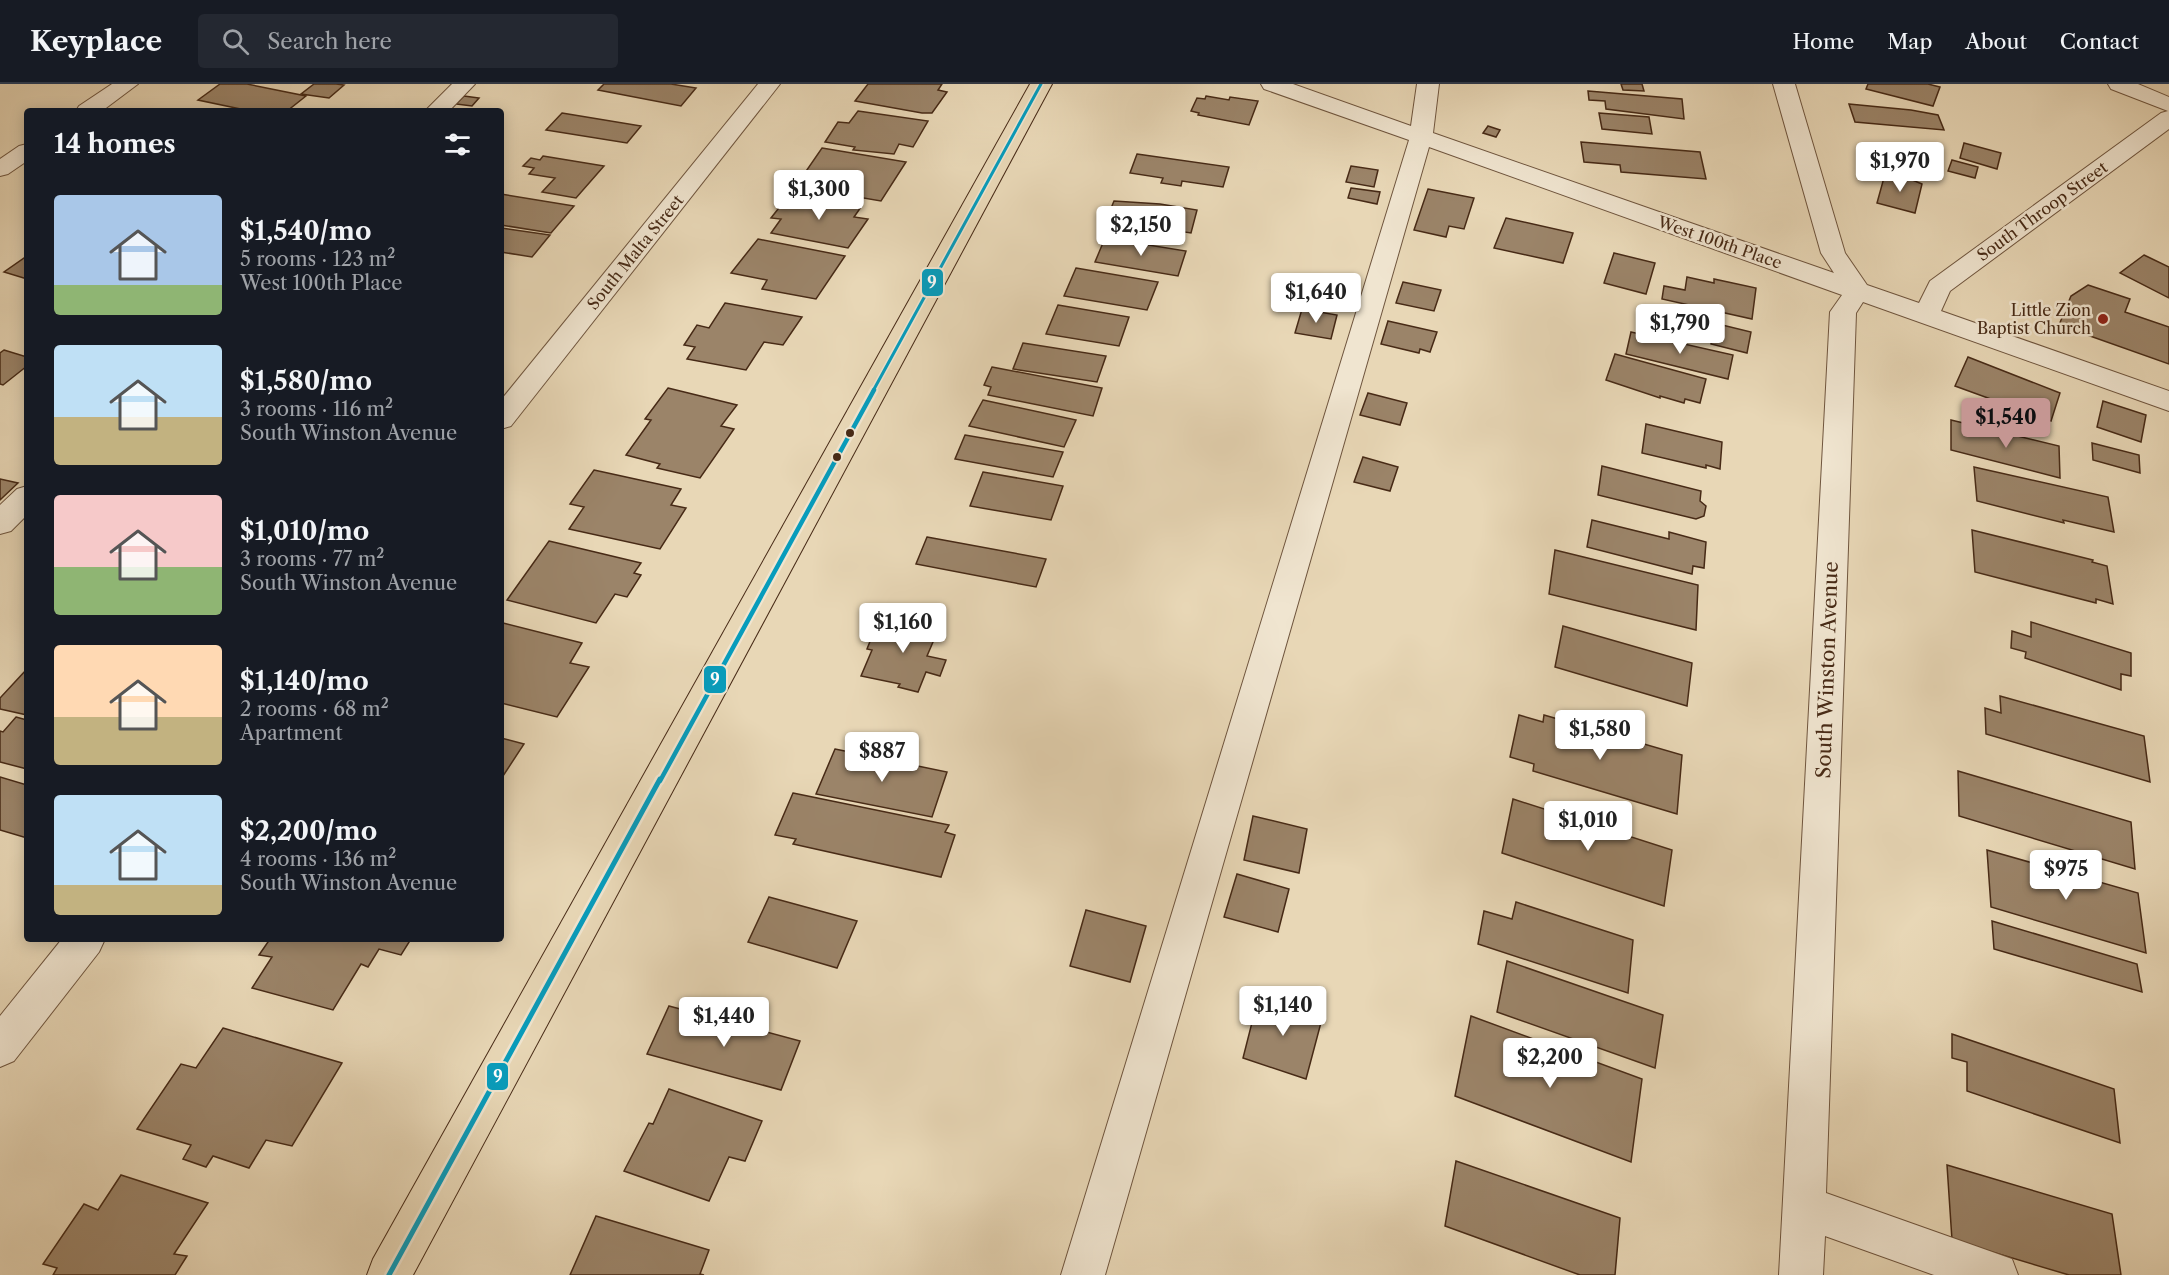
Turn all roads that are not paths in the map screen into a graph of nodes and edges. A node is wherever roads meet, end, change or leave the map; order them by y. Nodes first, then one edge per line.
1 (127, 84) edge
2 (464, 84) edge
3 (769, 84) edge
4 (1041, 84) edge
5 (1272, 84) edge
6 (1428, 84) edge
7 (1784, 84) edge
8 (2119, 84) edge
9 (2169, 105) edge
10 (91, 108) edge
11 (439, 108) edge
12 (2169, 118) edge
13 (1421, 137) junction
14 (24, 153) edge
15 (0, 170) edge
16 (1858, 291) junction
17 (1926, 315) junction
18 (2169, 400) edge
19 (504, 415) edge
20 (24, 500) edge
21 (0, 523) edge
22 (84, 942) edge
23 (0, 1047) edge
24 (1804, 1207) junction
25 (389, 1275) edge
26 (1083, 1275) edge
27 (1801, 1275) edge
28 (1996, 1275) edge

1 - 10 street
2 - 11 street
3 - 19 street, South Malta Street
4 - 25 main road
5 - 13 street, West 100th Place
6 - 13 street
7 - 16 street
8 - 9 street
12 - 17 street, South Throop Street
13 - 16 street, West 100th Place
13 - 26 street
14 - 15 street
16 - 17 street, West 100th Place
16 - 24 street, South Winston Avenue
17 - 18 street, West 100th Place
20 - 21 street
22 - 23 street
24 - 27 street, South Winston Avenue
24 - 28 street

